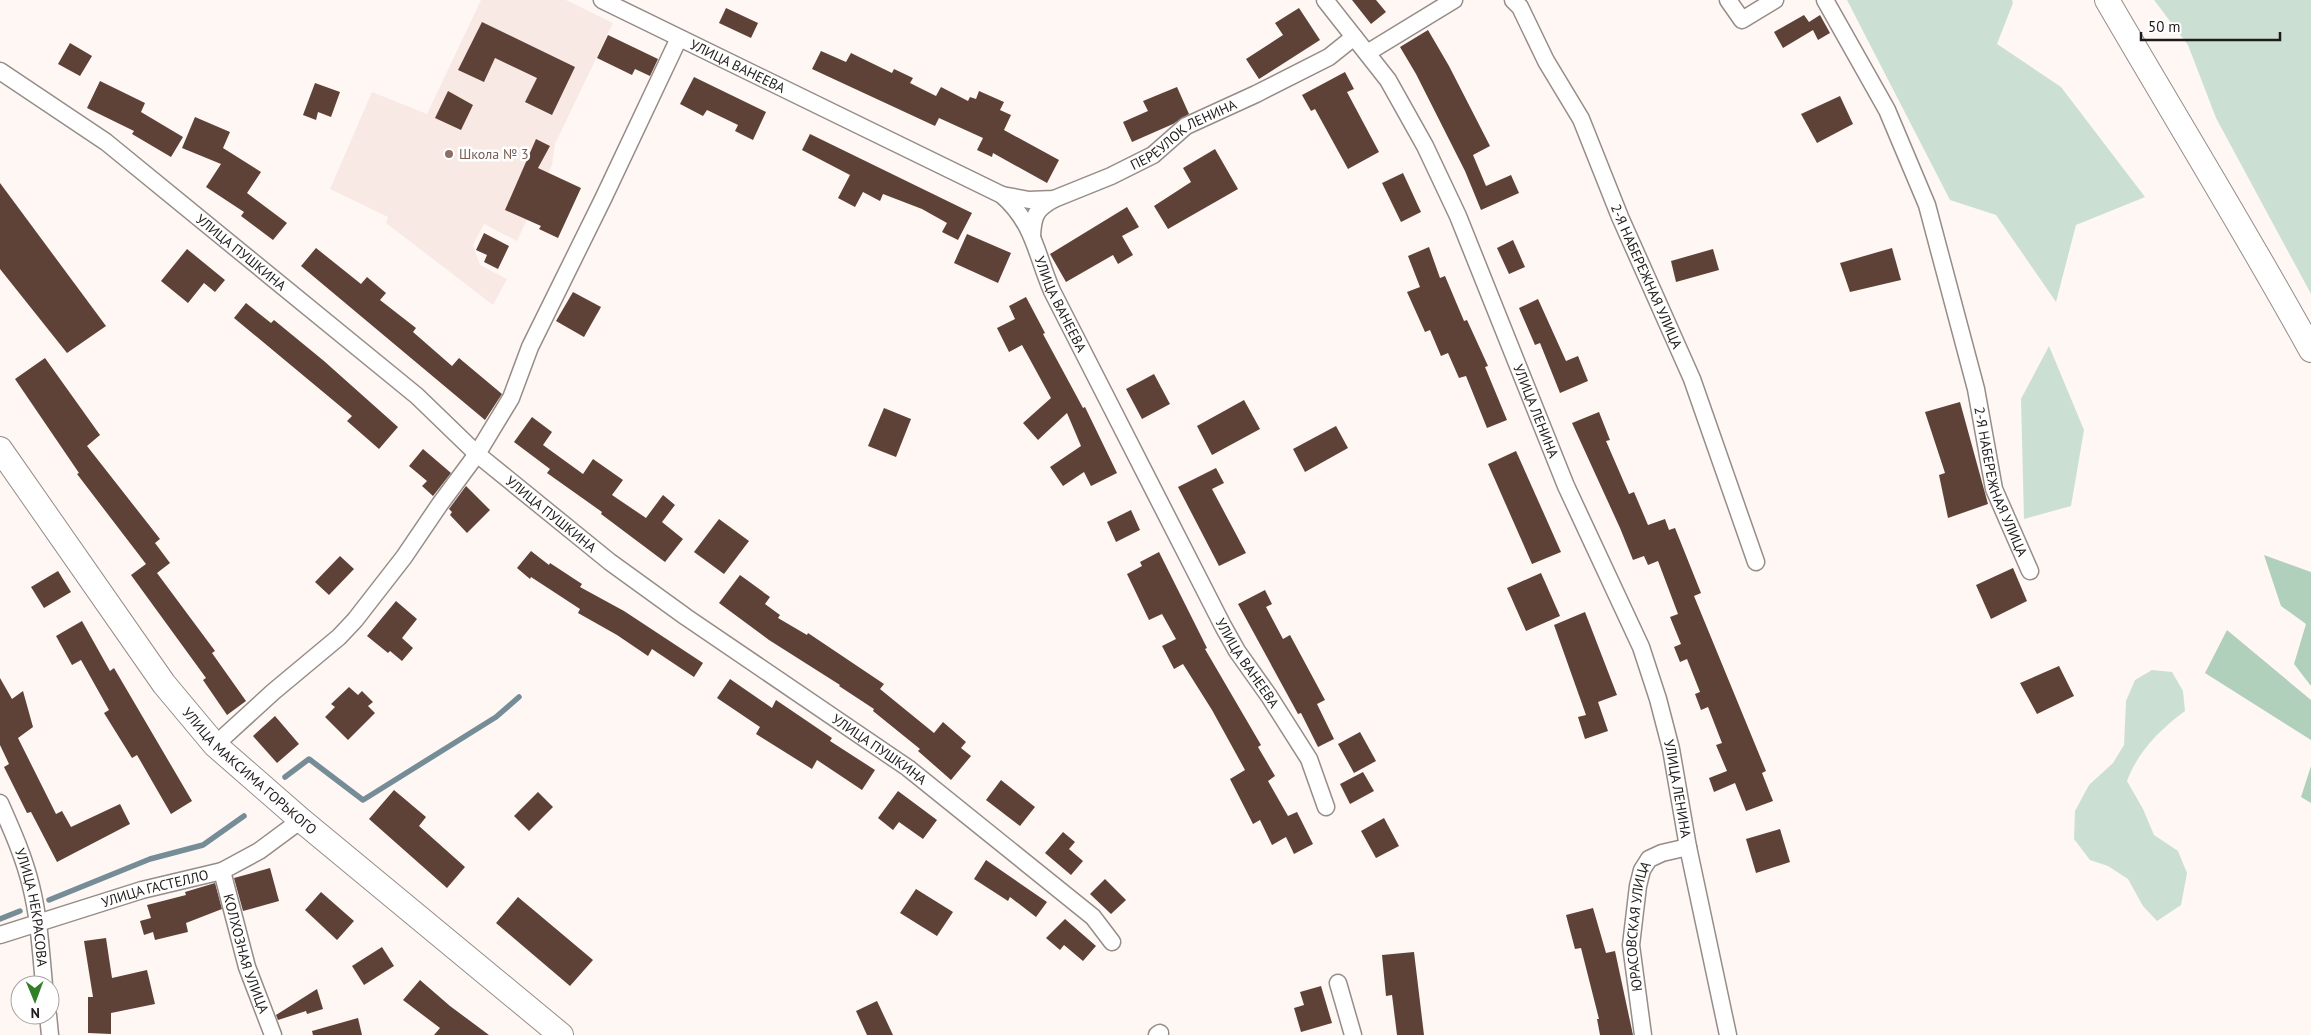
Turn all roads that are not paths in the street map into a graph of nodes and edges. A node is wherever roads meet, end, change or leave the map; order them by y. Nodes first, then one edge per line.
1 (602, 0) edge
2 (1325, 0) edge
3 (1454, 0) edge
4 (1513, 0) edge
5 (1728, 0) edge
6 (1776, 0) edge
7 (1825, 0) edge
8 (2106, 0) edge
9 (1354, 37) junction
10 (679, 38) junction
11 (1367, 53) junction
12 (0, 71) edge
13 (1002, 195) junction
14 (1054, 198) junction
15 (1032, 236) junction
16 (2311, 350) edge
17 (0, 448) edge
18 (477, 454) junction
19 (1756, 562) dead end
20 (2030, 571) dead end
21 (215, 745) junction
22 (0, 804) edge
23 (1326, 807) dead end
24 (301, 820) junction
25 (1688, 847) junction
26 (222, 871) junction
27 (38, 923) junction
28 (0, 935) edge
29 (1112, 942) dead end
30 (43, 975) edge
31 (1338, 983) dead end
32 (273, 1035) edge
33 (561, 1035) edge
34 (1353, 1035) edge
35 (1643, 1035) edge
36 (1728, 1035) edge

1 - 10 street, УЛИЦА ВАНЕЕВА
2 - 9 street, УЛИЦА ЛЕНИНА
3 - 11 street
4 - 19 street, 2-Я НАБЕРЕЖНАЯ УЛИЦА
5 - 6 street
7 - 20 street, 2-Я НАБЕРЕЖНАЯ УЛИЦА
8 - 16 street
9 - 11 street, УЛИЦА ЛЕНИНА
9 - 14 street, ПЕРЕУЛОК ЛЕНИНА
10 - 13 street, УЛИЦА ВАНЕЕВА
10 - 18 street
11 - 25 street, УЛИЦА ЛЕНИНА
12 - 18 street, УЛИЦА ПУШКИНА
13 - 14 street, ПЕРЕУЛОК ЛЕНИНА
13 - 15 street, УЛИЦА ВАНЕЕВА
14 - 15 street
15 - 23 street, УЛИЦА ВАНЕЕВА
17 - 21 street, УЛИЦА МАКСИМА ГОРЬКОГО
18 - 21 street
18 - 29 street, УЛИЦА ПУШКИНА
21 - 24 street, УЛИЦА МАКСИМА ГОРЬКОГО
22 - 27 street, УЛИЦА НЕКРАСОВА
24 - 26 street, УЛИЦА ГАСТЕЛЛО
24 - 33 street, УЛИЦА МАКСИМА ГОРЬКОГО
25 - 35 street, ЮРАСОВСКАЯ УЛИЦА
25 - 36 street, УЛИЦА ЛЕНИНА
26 - 27 street, УЛИЦА ГАСТЕЛЛО
26 - 32 street, КОЛХОЗНАЯ УЛИЦА
27 - 28 street, УЛИЦА ГАСТЕЛЛО
27 - 30 street, УЛИЦА НЕКРАСОВА
31 - 34 street

